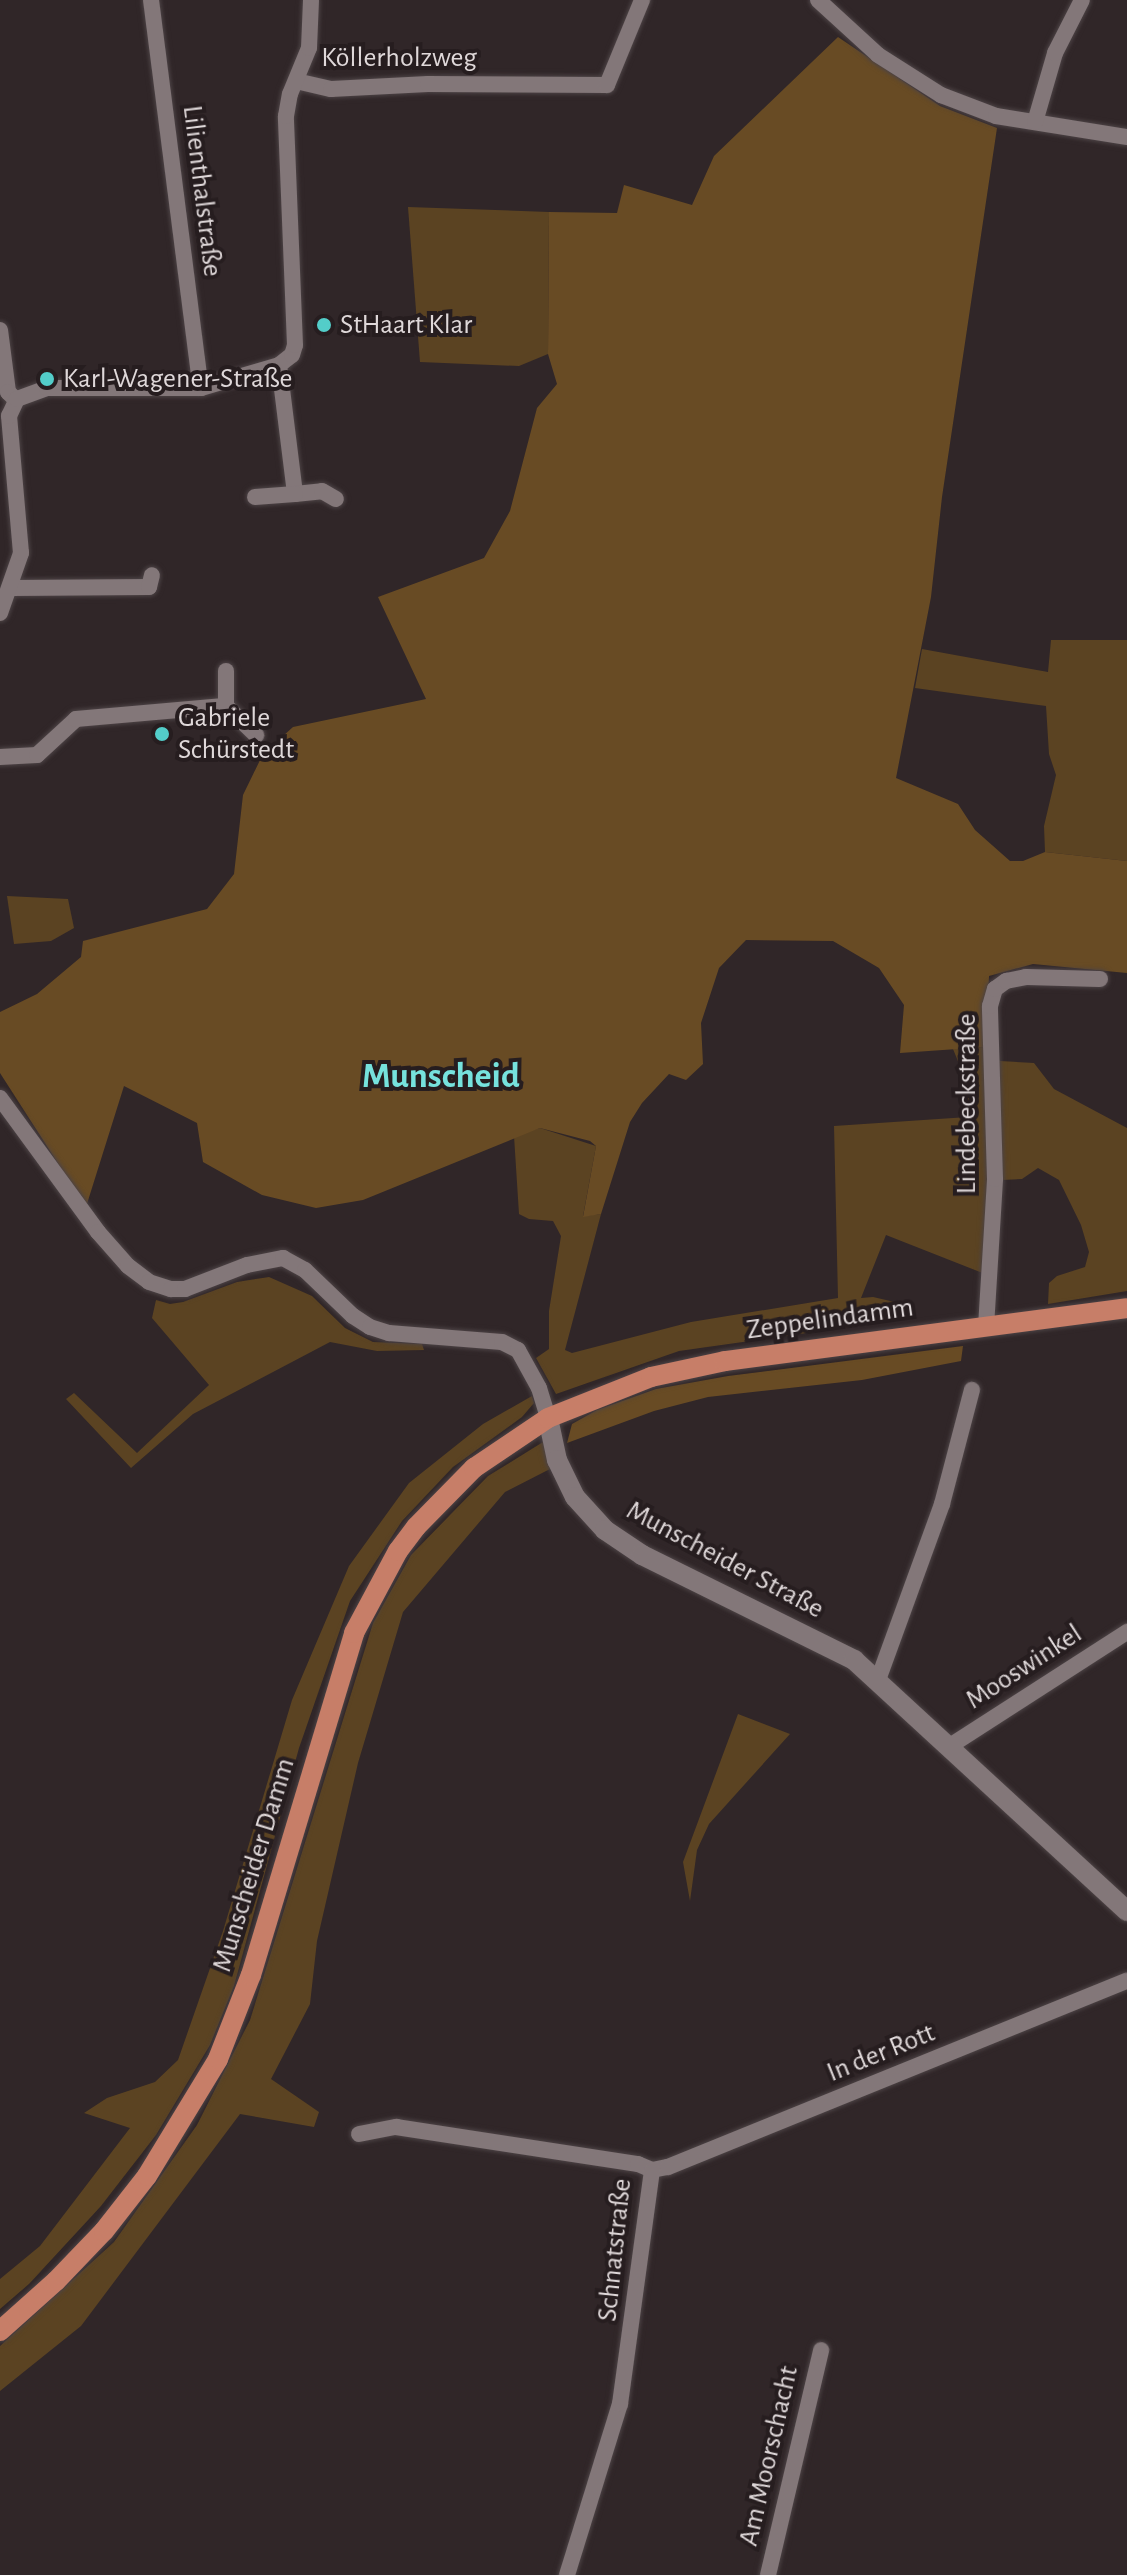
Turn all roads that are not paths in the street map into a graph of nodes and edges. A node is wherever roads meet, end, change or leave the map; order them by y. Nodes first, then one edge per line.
1 (151, 0) edge
2 (311, 0) edge
3 (642, 0) edge
4 (818, 0) edge
5 (1082, 0) edge
6 (296, 81) junction
7 (1035, 122) junction
8 (1127, 137) edge
9 (0, 330) edge
10 (279, 365) junction
11 (201, 388) junction
12 (16, 400) junction
13 (295, 494) junction
14 (255, 497) dead end
15 (336, 499) dead end
16 (152, 575) dead end
17 (12, 588) junction
18 (0, 613) edge
19 (226, 671) dead end
20 (226, 706) junction
21 (256, 735) dead end
22 (0, 757) edge
23 (1100, 979) dead end
24 (0, 1098) edge
25 (1127, 1308) edge
26 (986, 1327) junction
27 (972, 1390) dead end
28 (548, 1418) junction
29 (1127, 1632) edge
30 (878, 1680) junction
31 (950, 1746) junction
32 (1127, 1911) edge
33 (1127, 1981) edge
34 (359, 2134) dead end
35 (652, 2170) junction
36 (0, 2331) edge
37 (821, 2350) dead end
38 (567, 2575) edge
39 (768, 2575) edge

1 - 11 street, Lilienthalstraße
2 - 6 street
3 - 6 street, Köllerholzweg
4 - 7 street
5 - 7 street
6 - 10 street, Köllerholzweg
7 - 8 street
9 - 12 street
10 - 11 street
10 - 13 street
11 - 12 street
12 - 17 street
13 - 14 street
13 - 15 street
16 - 17 street
17 - 18 street
19 - 20 street
20 - 21 street
20 - 22 street
23 - 26 street, Lindebeckstraße
24 - 28 street, Munscheider Straße
25 - 26 main road, Zeppelindamm
26 - 28 main road, Zeppelindamm
27 - 30 street
28 - 30 street, Munscheider Straße
28 - 36 main road, Munscheider Damm
29 - 31 street, Mooswinkel
30 - 31 street, Munscheider Straße
31 - 32 street, Munscheider Straße
33 - 35 street, In der Rott
34 - 35 street, Schnatstraße
35 - 38 street, Schnatstraße
37 - 39 street, Am Moorschacht

